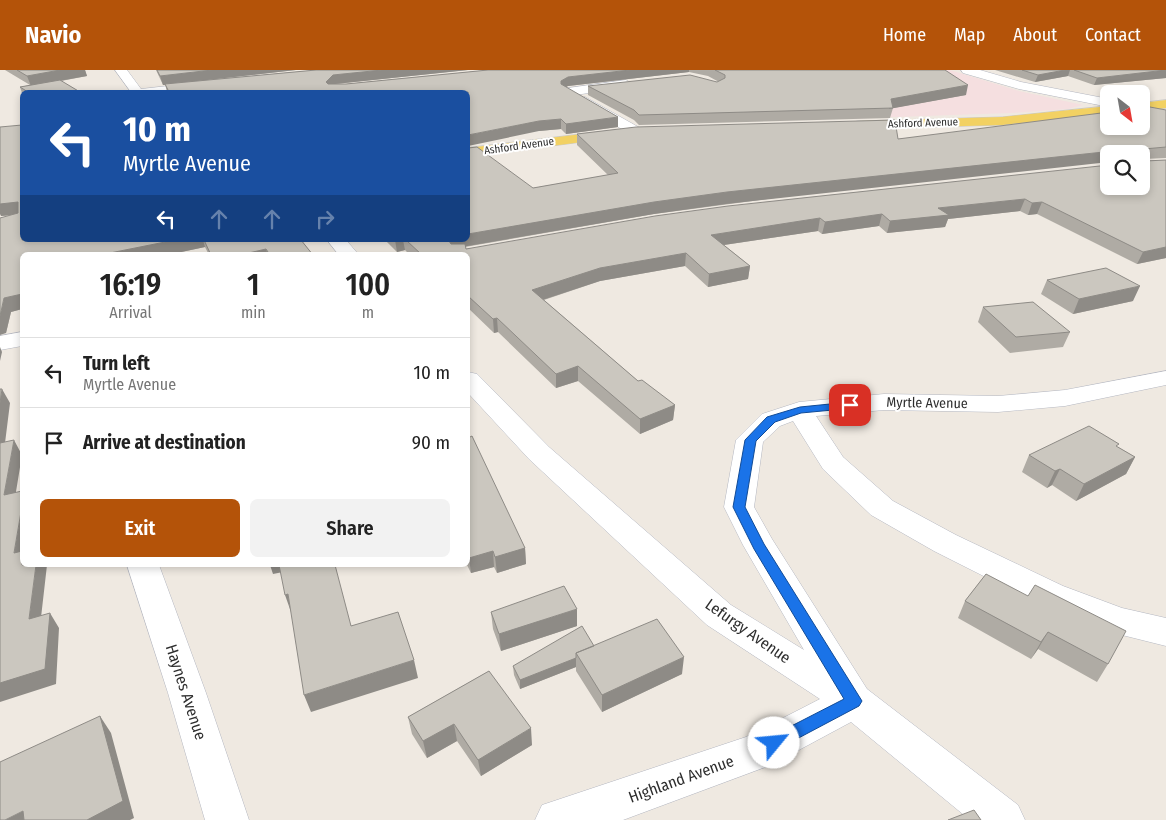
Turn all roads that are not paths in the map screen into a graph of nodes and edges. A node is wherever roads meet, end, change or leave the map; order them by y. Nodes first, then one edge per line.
1 (121, 70) edge
2 (967, 70) edge
3 (641, 82) edge
4 (212, 85) edge
5 (136, 90) edge
6 (163, 90) edge
7 (1100, 102) edge
8 (1166, 104) edge
9 (1150, 107) edge
10 (1100, 111) edge
11 (1150, 111) edge
12 (1166, 115) edge
13 (846, 126) edge
14 (635, 131) junction
15 (654, 131) edge
16 (470, 153) edge
17 (338, 242) edge
18 (346, 252) edge
19 (20, 339) edge
20 (0, 343) edge
21 (1166, 378) edge
22 (470, 381) edge
23 (800, 410) junction
24 (144, 567) edge
25 (1166, 632) edge
26 (854, 701) junction
27 (623, 811) edge
28 (227, 820) edge
29 (557, 820) edge
30 (1003, 820) edge

1 - 5 street
2 - 7 street
3 - 14 street
4 - 6 street
8 - 9 main road
10 - 13 main road, Ashford Avenue
11 - 12 street
14 - 15 main road, Ashford Avenue
14 - 16 main road, Ashford Avenue
17 - 18 street
19 - 20 street
21 - 23 street, Myrtle Avenue
22 - 26 street, Lefurgy Avenue
23 - 25 street
23 - 26 street, Myrtle Avenue
24 - 28 street, Haynes Avenue
26 - 27 street, Highland Avenue
26 - 30 street, Lefurgy Avenue
27 - 29 street, Highland Avenue

